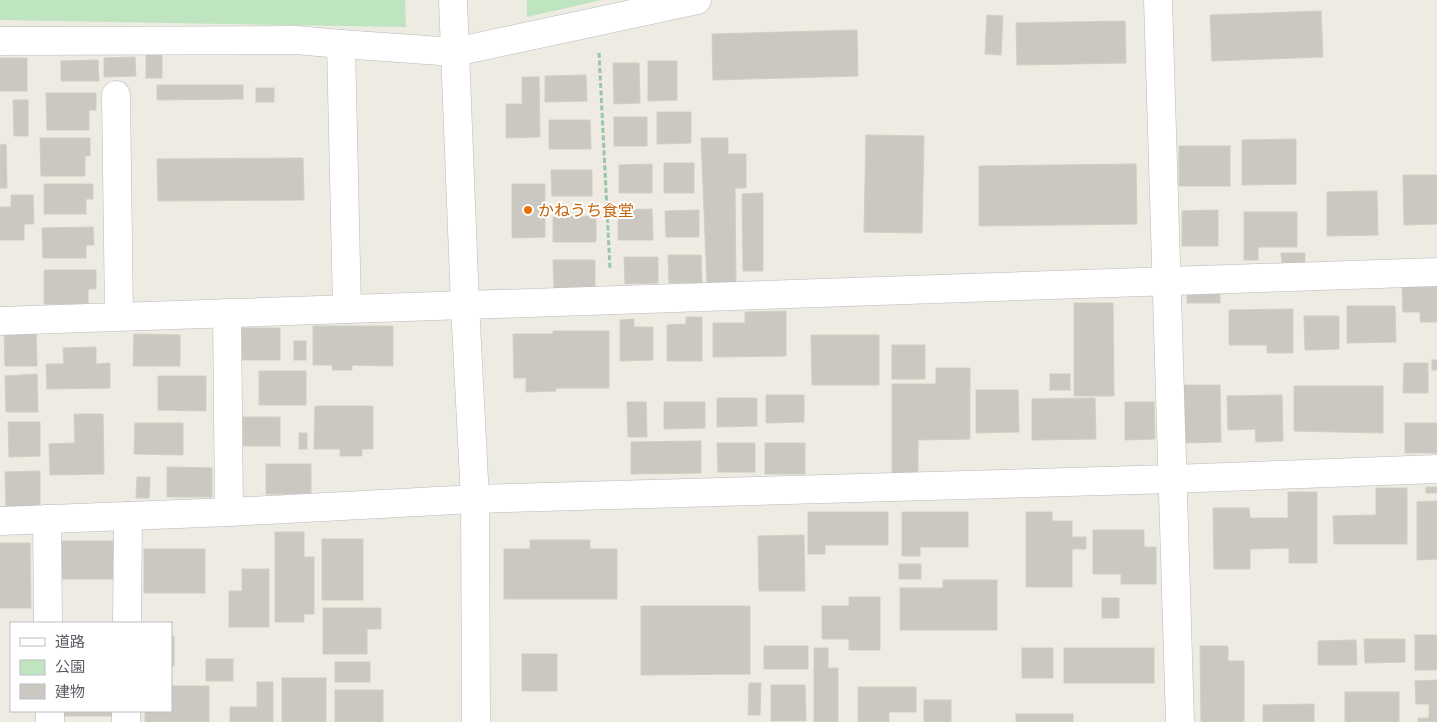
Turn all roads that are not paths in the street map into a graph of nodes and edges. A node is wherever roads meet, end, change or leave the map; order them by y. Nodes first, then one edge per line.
1 (697, 0) edge
2 (1158, 0) edge
3 (454, 12) edge
4 (0, 41) edge
5 (341, 44) junction
6 (455, 52) junction
7 (116, 96) dead end
8 (1437, 272) edge
9 (1166, 281) junction
10 (465, 305) junction
11 (347, 309) junction
12 (227, 313) junction
13 (119, 316) junction
14 (0, 321) edge
15 (1437, 469) edge
16 (1172, 479) junction
17 (475, 499) junction
18 (230, 512) junction
19 (128, 516) junction
20 (47, 519) junction
21 (0, 520) edge
22 (48, 622) edge
23 (127, 622) edge
24 (476, 722) edge
25 (1180, 722) edge

1 - 6 street
2 - 9 street
3 - 6 street
4 - 5 street
5 - 6 street
5 - 11 street
6 - 10 street
7 - 13 street
8 - 9 street
9 - 10 street
9 - 16 street
10 - 11 street
10 - 17 street
11 - 12 street
12 - 13 street
12 - 18 street
13 - 14 street
15 - 16 street
16 - 17 street
16 - 25 street
17 - 18 street
17 - 24 street
18 - 19 street
19 - 20 street
19 - 23 street
20 - 21 street
20 - 22 street

